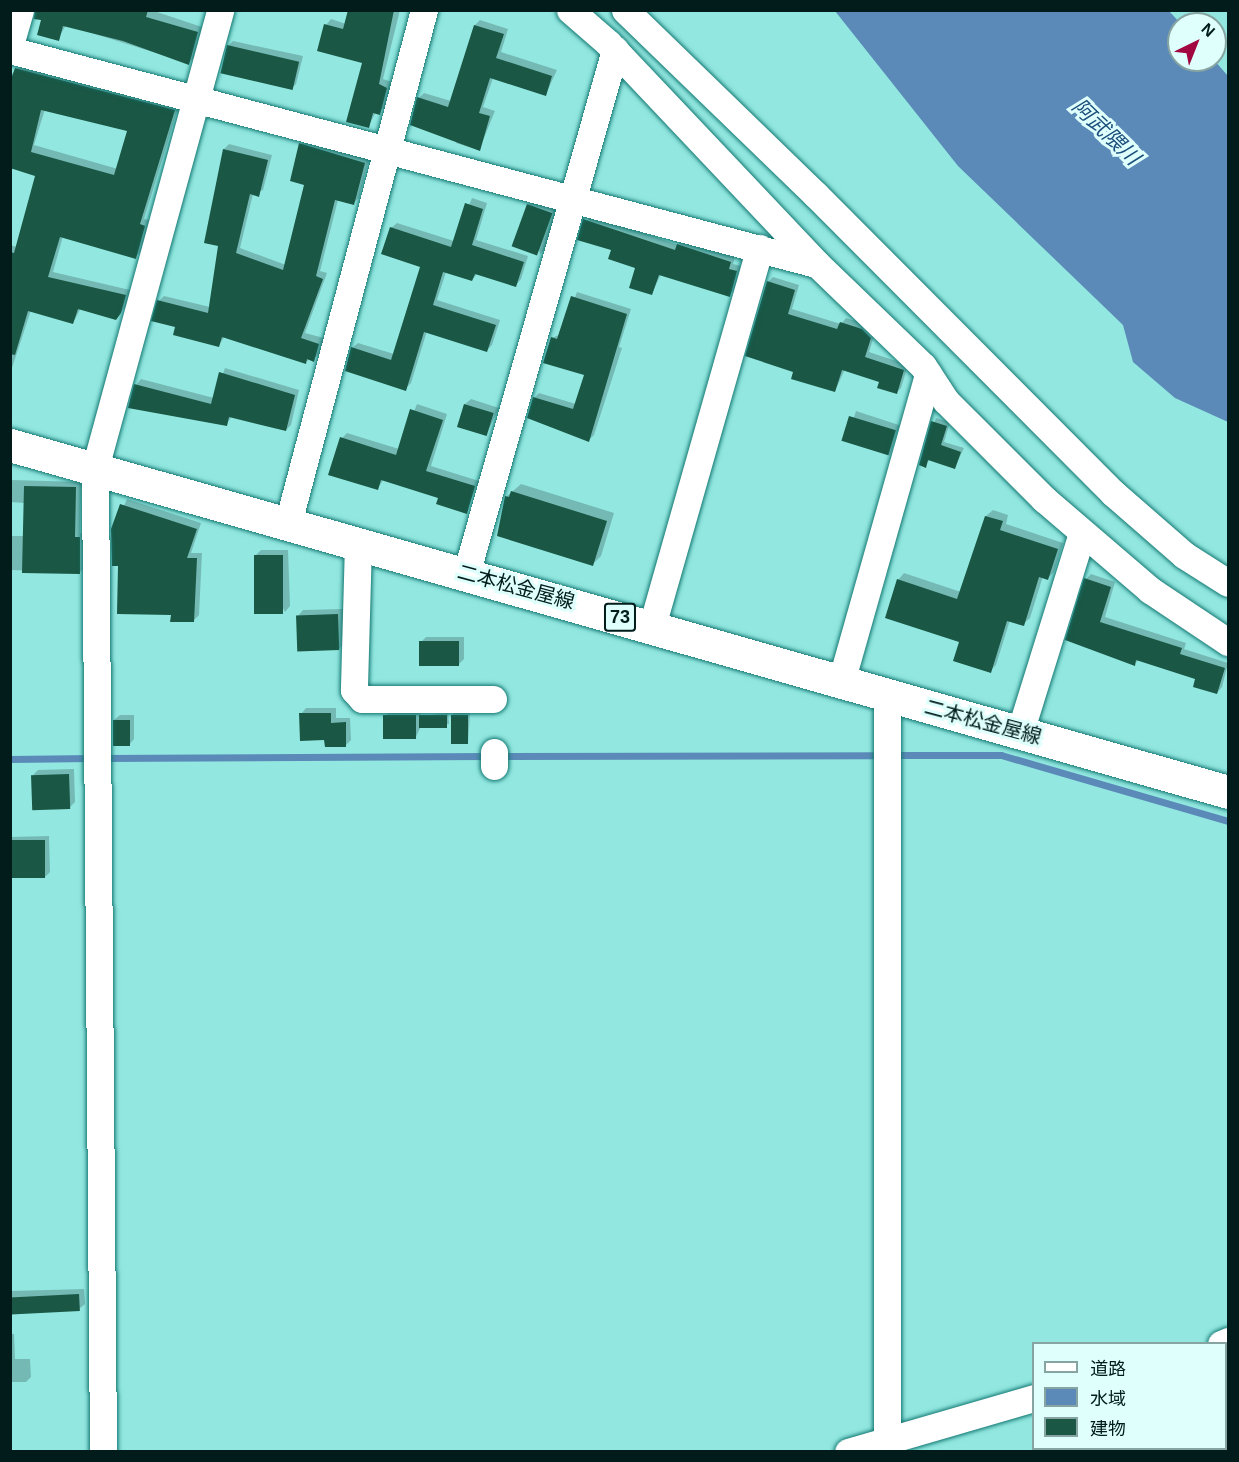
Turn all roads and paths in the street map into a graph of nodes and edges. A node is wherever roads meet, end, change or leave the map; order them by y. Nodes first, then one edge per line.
1 (20, 10) edge
2 (220, 10) edge
3 (424, 10) edge
4 (570, 10) edge
5 (625, 10) edge
6 (10, 45) edge
7 (10, 50) edge
8 (615, 50) junction
9 (195, 99) junction
10 (389, 149) junction
11 (574, 199) junction
12 (760, 248) junction
13 (817, 264) junction
14 (928, 374) junction
15 (10, 445) edge
16 (95, 468) junction
17 (288, 523) junction
18 (1082, 533) junction
19 (358, 543) junction
20 (466, 574) junction
21 (1228, 583) edge
22 (652, 626) junction
23 (1228, 642) edge
24 (841, 682) junction
25 (887, 696) junction
26 (493, 699) dead end
27 (1020, 732) junction
28 (1228, 792) edge
29 (1032, 1399) edge
30 (887, 1446) edge
31 (103, 1452) edge
32 (848, 1452) edge

1 - 6 street
2 - 9 street
3 - 10 street
4 - 8 street
5 - 21 street
7 - 9 street
8 - 11 street
8 - 13 street
9 - 10 street
9 - 16 street
10 - 11 street
10 - 17 street
11 - 12 street
11 - 20 street
12 - 13 street
12 - 22 street
13 - 14 street
14 - 18 street
14 - 24 street
15 - 16 main road, 二本松金屋線 / 73
16 - 17 main road, 二本松金屋線 / 73
16 - 31 street
17 - 19 main road, 二本松金屋線 / 73
18 - 23 street
18 - 27 street
19 - 20 main road, 二本松金屋線 / 73
19 - 26 street
20 - 22 main road, 二本松金屋線 / 73
22 - 24 main road, 二本松金屋線 / 73
24 - 25 main road, 二本松金屋線 / 73
25 - 27 main road, 二本松金屋線 / 73
25 - 30 street
27 - 28 main road, 二本松金屋線 / 73
29 - 30 street
30 - 32 street

